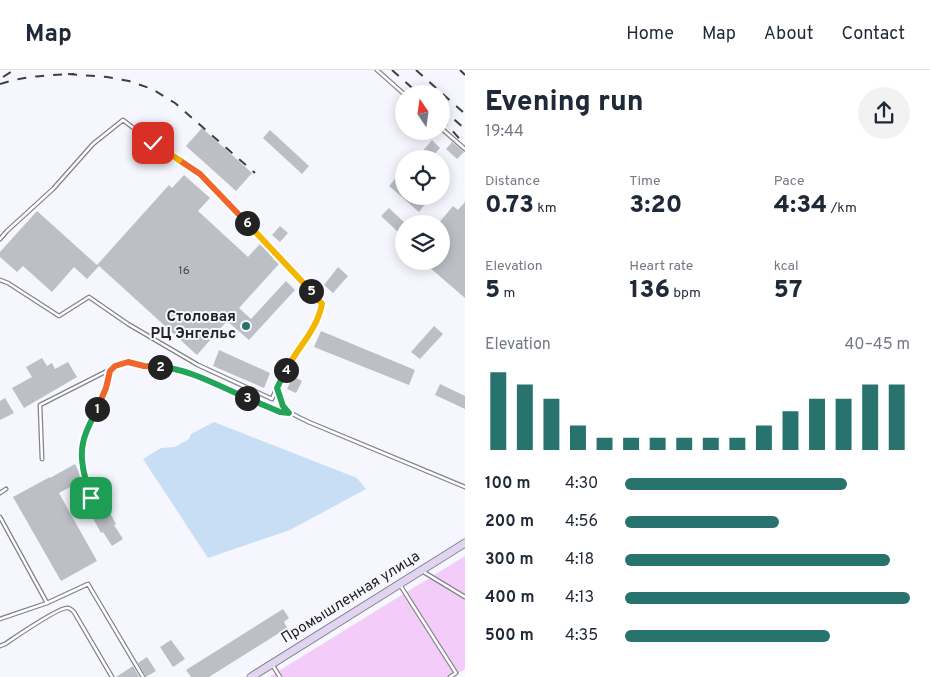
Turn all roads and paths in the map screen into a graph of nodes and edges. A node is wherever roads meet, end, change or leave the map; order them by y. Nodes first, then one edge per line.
1 (377, 70) edge
2 (395, 86) edge
3 (450, 136) edge
4 (465, 149) edge
5 (0, 238) edge
6 (0, 280) edge
7 (112, 368) junction
8 (277, 388) junction
9 (289, 413) junction
10 (42, 459) dead end
11 (465, 487) edge
12 (6, 489) dead end
13 (0, 492) edge
14 (91, 498) dead end
15 (0, 517) edge
16 (465, 543) edge
17 (421, 570) junction
18 (400, 584) junction
19 (465, 597) edge
20 (47, 603) junction
21 (0, 619) edge
22 (0, 646) edge
23 (272, 664) junction
24 (263, 669) junction
25 (112, 677) edge
26 (143, 677) edge
27 (251, 677) edge
28 (258, 677) edge
29 (280, 677) edge
30 (450, 677) edge

1 - 2 lane
3 - 4 lane
5 - 8 lane
6 - 8 lane
7 - 9 lane
7 - 10 lane
7 - 14 lane
8 - 9 lane
9 - 11 lane
12 - 13 lane
15 - 20 lane
16 - 17 street, Промышленная улица
17 - 18 street, Промышленная улица
17 - 19 lane
18 - 23 street, Промышленная улица
18 - 30 lane
20 - 21 lane
20 - 26 lane
22 - 25 lane
23 - 24 street, Промышленная улица
23 - 29 lane
24 - 27 street, Промышленная улица
24 - 28 lane

